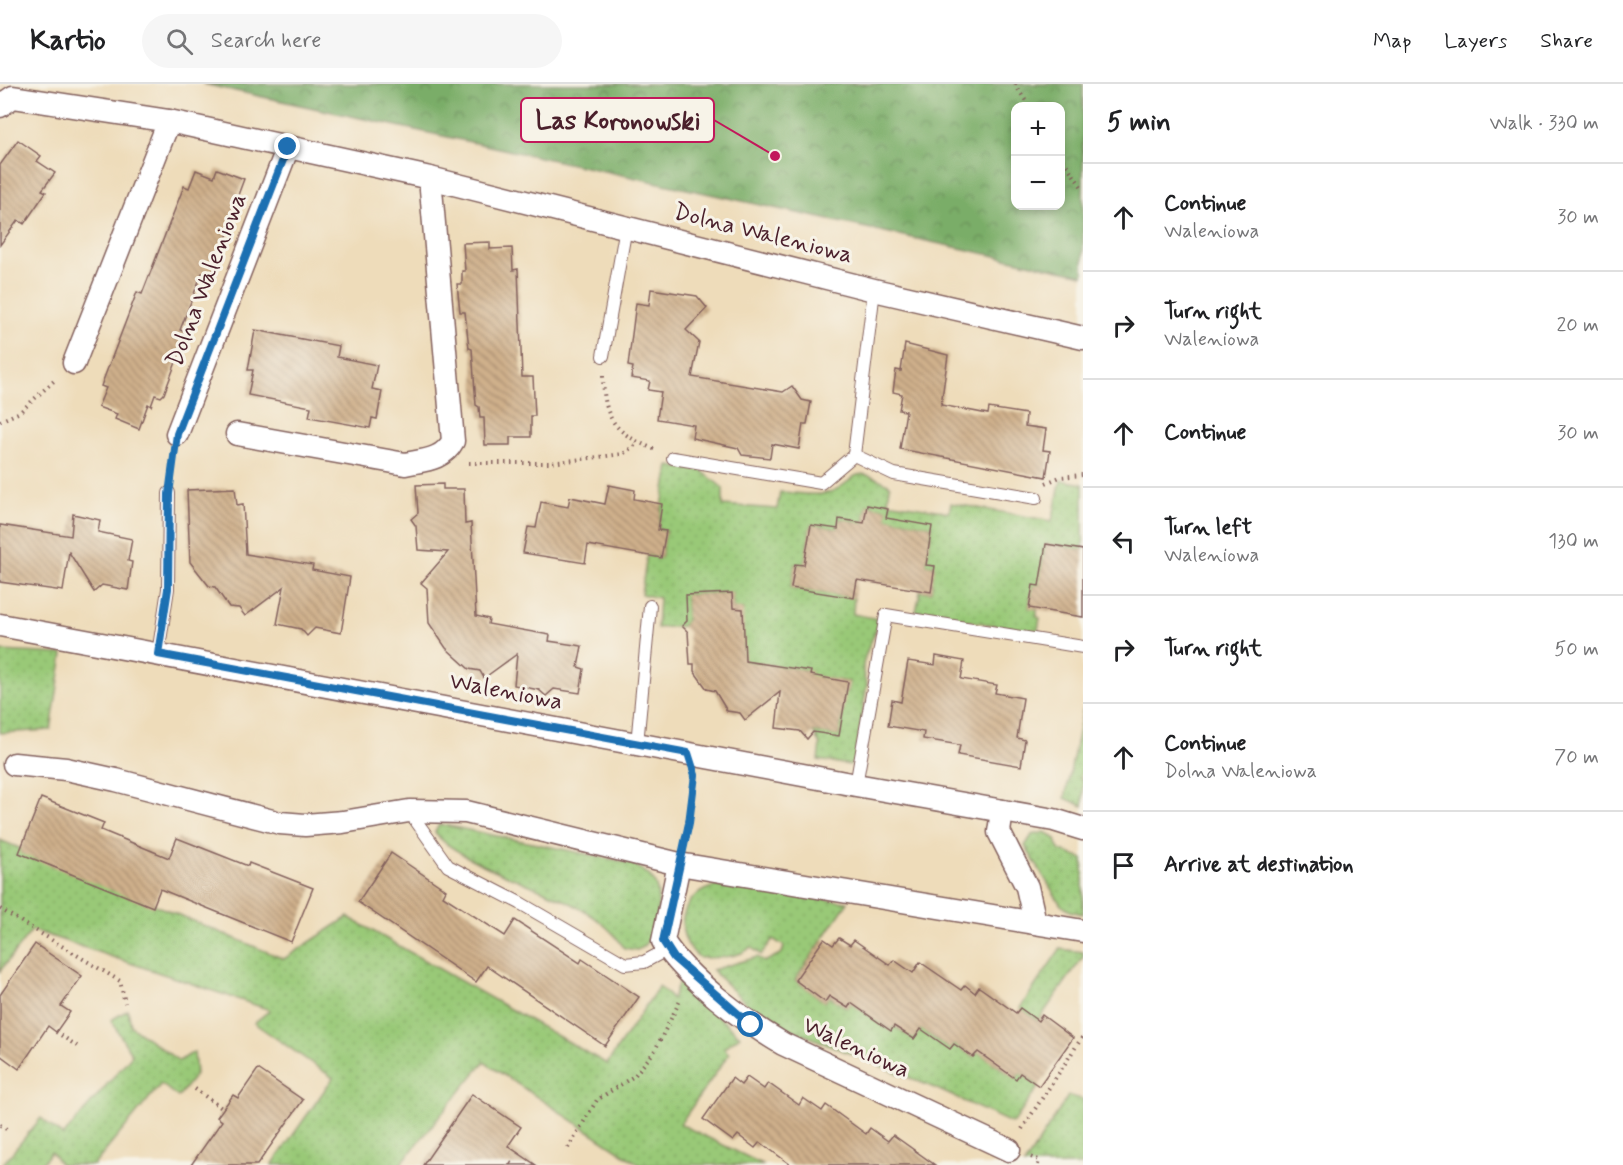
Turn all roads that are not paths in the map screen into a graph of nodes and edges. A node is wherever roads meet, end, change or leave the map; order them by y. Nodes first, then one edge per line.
1 (0, 106) edge
2 (169, 121) junction
3 (288, 147) junction
4 (430, 178) junction
5 (626, 227) junction
6 (874, 290) junction
7 (1083, 338) edge
8 (603, 356) road end
9 (74, 363) road end
10 (177, 434) road end
11 (237, 434) dead end
12 (854, 455) junction
13 (673, 458) road end
14 (169, 494) road end
15 (1031, 497) road end
16 (650, 606) dead end
17 (0, 625) edge
18 (1083, 647) edge
19 (158, 654) junction
20 (637, 744) junction
21 (7, 765) edge
22 (856, 785) junction
23 (409, 811) junction
24 (1002, 811) junction
25 (1083, 829) edge
26 (679, 864) junction
27 (1035, 922) junction
28 (1083, 931) edge
29 (668, 949) junction
30 (1009, 1150) road end

1 - 2 street, Dolna Waleniowa
2 - 3 street, Dolna Waleniowa
2 - 9 street
3 - 4 street, Dolna Waleniowa
3 - 10 street, Dolna Waleniowa
4 - 5 street, Dolna Waleniowa
4 - 11 street
5 - 6 street, Dolna Waleniowa
5 - 8 lane
6 - 7 street, Dolna Waleniowa
6 - 12 lane
12 - 13 lane
12 - 15 lane
14 - 19 lane
16 - 20 lane
17 - 19 street, Waleniowa
18 - 22 lane
19 - 20 street, Waleniowa
20 - 22 street, Waleniowa
21 - 23 street
22 - 24 street, Waleniowa
23 - 26 street
23 - 29 lane
24 - 25 street, Waleniowa
24 - 27 street
26 - 27 street
26 - 29 street
27 - 28 street
29 - 30 street, Waleniowa

